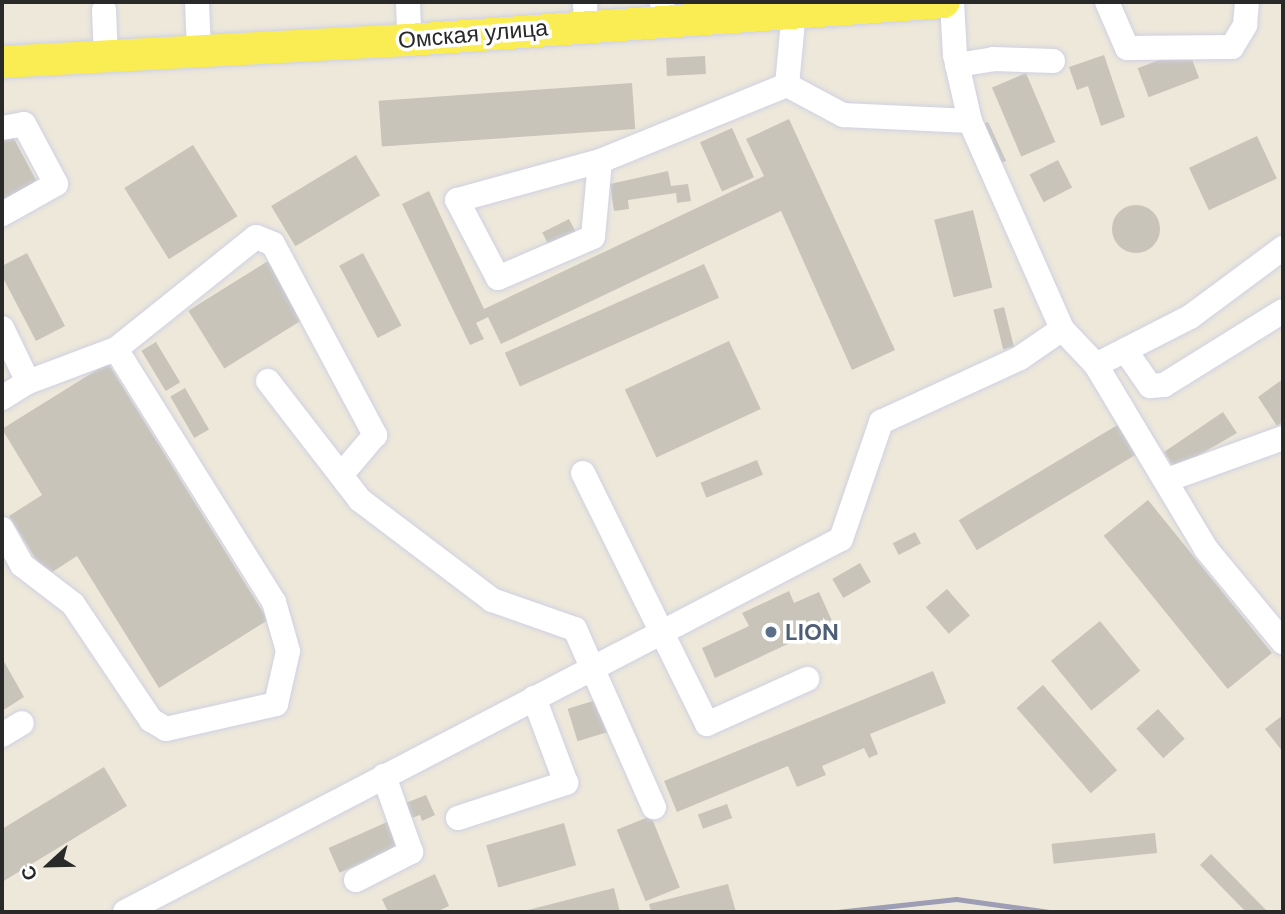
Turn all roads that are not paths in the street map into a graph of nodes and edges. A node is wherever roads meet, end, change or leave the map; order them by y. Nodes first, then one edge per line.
1 (197, 2) edge
2 (408, 2) edge
3 (952, 2) edge
4 (1107, 2) edge
5 (1247, 2) edge
6 (928, 3) edge
7 (104, 10) dead end
8 (663, 11) edge
9 (794, 11) junction
10 (585, 13) edge
11 (409, 40) junction
12 (199, 52) junction
13 (106, 57) junction
14 (1053, 61) dead end
15 (2, 62) edge
16 (957, 65) junction
17 (787, 85) junction
18 (970, 121) junction
19 (2, 128) edge
20 (600, 161) junction
21 (2, 214) edge
22 (1283, 248) edge
23 (1283, 311) edge
24 (2, 328) edge
25 (1062, 329) junction
26 (116, 349) junction
27 (1125, 350) junction
28 (1096, 365) junction
29 (28, 382) junction
30 (268, 382) dead end
31 (2, 398) edge
32 (1283, 438) edge
33 (583, 473) dead end
34 (341, 475) junction
35 (1167, 480) junction
36 (2, 529) edge
37 (659, 634) junction
38 (1283, 642) edge
39 (594, 667) junction
40 (807, 679) dead end
41 (534, 698) junction
42 (384, 776) junction
43 (654, 807) dead end
44 (458, 818) dead end
45 (356, 880) dead end
46 (125, 912) edge

1 - 12 lane
2 - 11 lane
3 - 16 lane
4 - 5 lane
6 - 9 main road, Омская улица
7 - 13 lane
8 - 9 main road, Омская улица
8 - 10 main road, Омская улица
9 - 17 lane
10 - 11 main road, Омская улица
11 - 12 main road, Омская улица
12 - 13 main road, Омская улица
13 - 15 main road, Омская улица
14 - 16 lane
16 - 18 lane
17 - 18 lane
17 - 20 lane
18 - 25 lane
19 - 21 lane
20 - 20 lane
22 - 27 lane
23 - 27 lane
24 - 29 lane
25 - 28 lane
25 - 37 lane
26 - 29 lane
26 - 34 lane
26 - 36 lane
27 - 28 lane
28 - 35 lane
29 - 31 lane
30 - 34 lane
32 - 35 lane
33 - 37 lane
34 - 39 lane
35 - 38 lane
37 - 39 lane
37 - 40 lane
39 - 41 lane
39 - 43 lane
41 - 42 lane
41 - 44 lane
42 - 45 lane
42 - 46 lane

